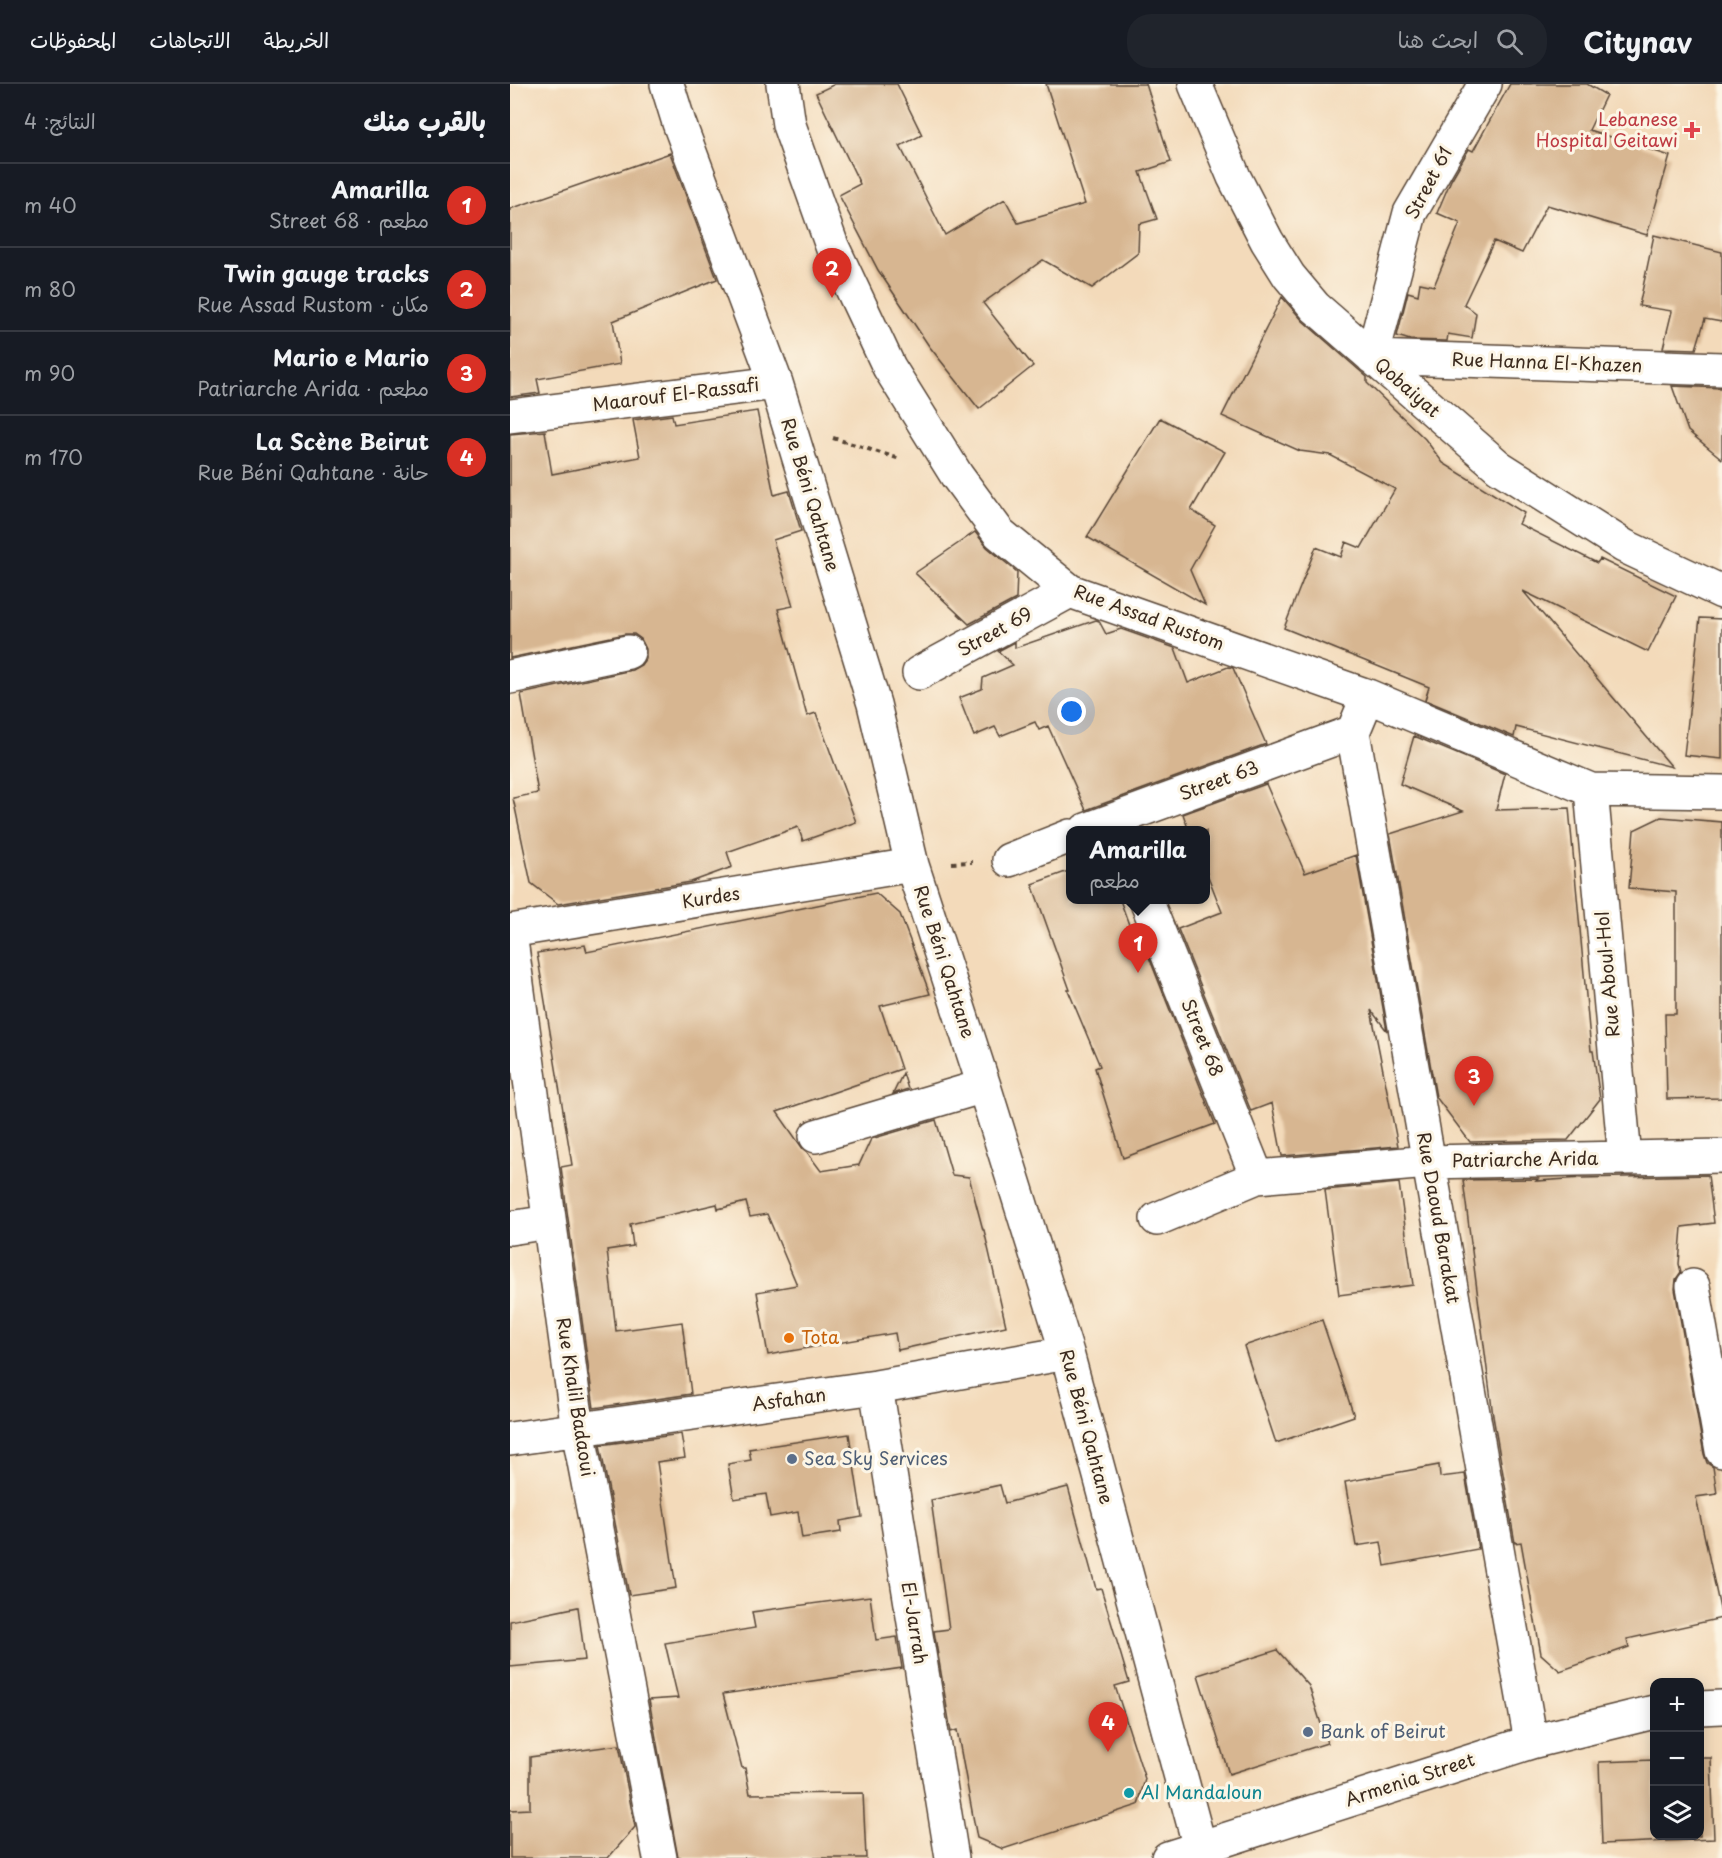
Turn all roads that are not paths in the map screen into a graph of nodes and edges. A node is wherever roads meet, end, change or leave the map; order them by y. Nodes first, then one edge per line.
1 (667, 84) edge
2 (783, 84) edge
3 (1195, 84) edge
4 (1485, 84) edge
5 (1372, 357) junction
6 (1722, 369) edge
7 (776, 383) junction
8 (510, 416) edge
9 (1070, 591) junction
10 (1722, 592) edge
11 (628, 652) dead end
12 (919, 673) dead end
13 (510, 676) edge
14 (1368, 696) junction
15 (1353, 732) junction
16 (1591, 790) junction
17 (1722, 792) edge
18 (1109, 826) edge
19 (1066, 838) edge
20 (1008, 860) road end
21 (912, 865) junction
22 (1148, 904) edge
23 (510, 932) edge
24 (984, 1086) junction
25 (816, 1136) dead end
26 (1722, 1156) edge
27 (1625, 1158) junction
28 (1428, 1162) junction
29 (1257, 1177) junction
30 (1157, 1220) dead end
31 (549, 1222) junction
32 (510, 1228) edge
33 (1693, 1286) dead end
34 (1067, 1353) junction
35 (876, 1387) junction
36 (578, 1430) junction
37 (510, 1439) edge
38 (1722, 1451) edge
39 (1722, 1707) edge
40 (1704, 1708) edge
41 (1650, 1713) edge
42 (1531, 1742) junction
43 (1202, 1853) edge
44 (660, 1858) edge
45 (952, 1858) edge
46 (1168, 1858) edge

1 - 7 street, Rue Béni Qahtane
2 - 9 street, Rue Assad Rustom
3 - 5 street, Qobaiyat
4 - 5 street, Street 61
5 - 6 street, Rue Hanna El-Khazen
5 - 10 street, Qobaiyat
7 - 8 street, Maarouf El-Rassafi
7 - 21 street, Rue Béni Qahtane
9 - 12 street, Street 69
9 - 14 street, Rue Assad Rustom
11 - 13 street
14 - 15 street
14 - 16 street, Rue Assad Rustom
15 - 18 street, Street 63
15 - 28 street, Rue Daoud Barakat
16 - 17 street, Rue Assad Rustom
16 - 27 street, Rue Aboul-Hol
19 - 20 street
21 - 23 street, Kurdes
21 - 24 street, Rue Béni Qahtane
22 - 29 street, Street 68
23 - 31 street, Rue Khalil Badaoui
24 - 25 street
24 - 34 street, Rue Béni Qahtane
26 - 27 street, Patriarche Arida
27 - 28 street, Patriarche Arida
28 - 29 street, Patriarche Arida
28 - 42 street, Rue Daoud Barakat
29 - 30 street, Patriarche Arida
31 - 32 street
31 - 36 street, Rue Khalil Badaoui
33 - 38 street
34 - 35 street, Asfahan
34 - 43 street, Rue Béni Qahtane
35 - 36 street, Asfahan
35 - 45 street, El-Jarrah
36 - 37 street, Asfahan
36 - 44 street, Rue Khalil Badaoui
39 - 40 street
41 - 42 street, Armenia Street
42 - 43 street, Armenia Street
43 - 46 street, Armenia Street

